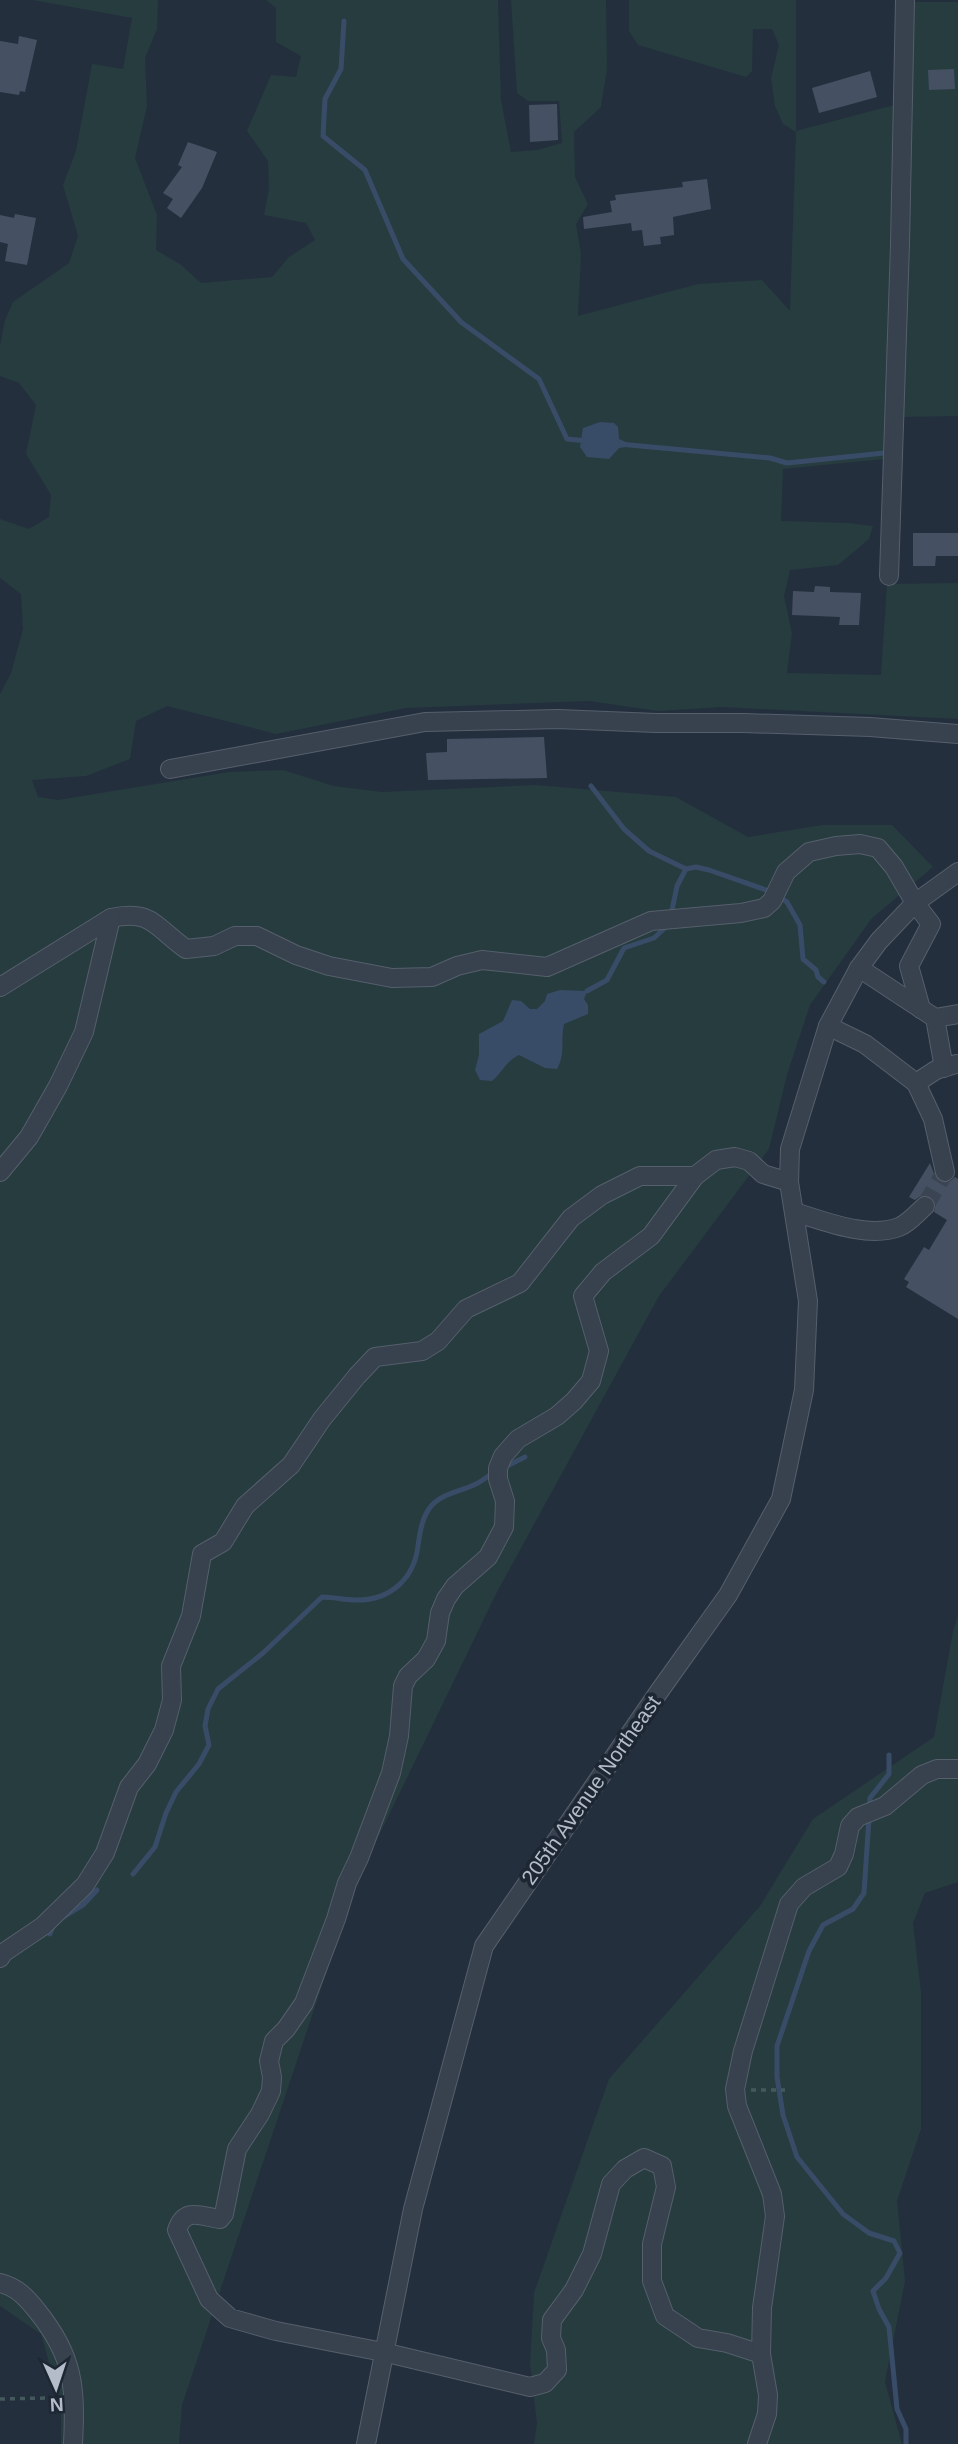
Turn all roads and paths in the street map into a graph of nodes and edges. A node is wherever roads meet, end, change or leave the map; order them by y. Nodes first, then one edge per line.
1 (905, 0) edge
2 (889, 576) dead end
3 (958, 734) edge
4 (170, 769) dead end
5 (958, 872) edge
6 (915, 902) junction
7 (111, 918) junction
8 (859, 968) junction
9 (0, 987) edge
10 (928, 1013) junction
11 (958, 1014) edge
12 (828, 1026) junction
13 (916, 1083) junction
14 (0, 1172) edge
15 (946, 1172) tunnel mouth
16 (695, 1175) junction
17 (789, 1182) junction
18 (925, 1206) tunnel mouth
19 (794, 1212) junction
20 (958, 1769) edge
21 (0, 1958) edge
22 (771, 2090) dead end
23 (785, 2090) dead end
24 (0, 2283) edge
25 (383, 2352) junction
26 (761, 2354) junction
27 (0, 2399) edge
28 (75, 2406) junction
29 (73, 2444) edge
30 (366, 2444) edge
31 (757, 2444) edge

1 - 2 street
3 - 4 street
5 - 6 street, 205th Avenue Northeast
6 - 7 street
6 - 8 street, 205th Avenue Northeast
6 - 10 street
7 - 9 street
7 - 14 street
8 - 10 street
8 - 12 street, 205th Avenue Northeast
10 - 11 street
10 - 13 street
12 - 13 street
12 - 17 street, 205th Avenue Northeast
13 - 15 street
16 - 17 street
16 - 21 street
16 - 25 street
17 - 19 street, 205th Avenue Northeast
18 - 19 street
19 - 25 street, 205th Avenue Northeast
20 - 26 street
22 - 23 path
24 - 28 street
25 - 26 street
25 - 30 street, 205th Avenue Northeast
26 - 31 street
27 - 28 path
28 - 29 street

